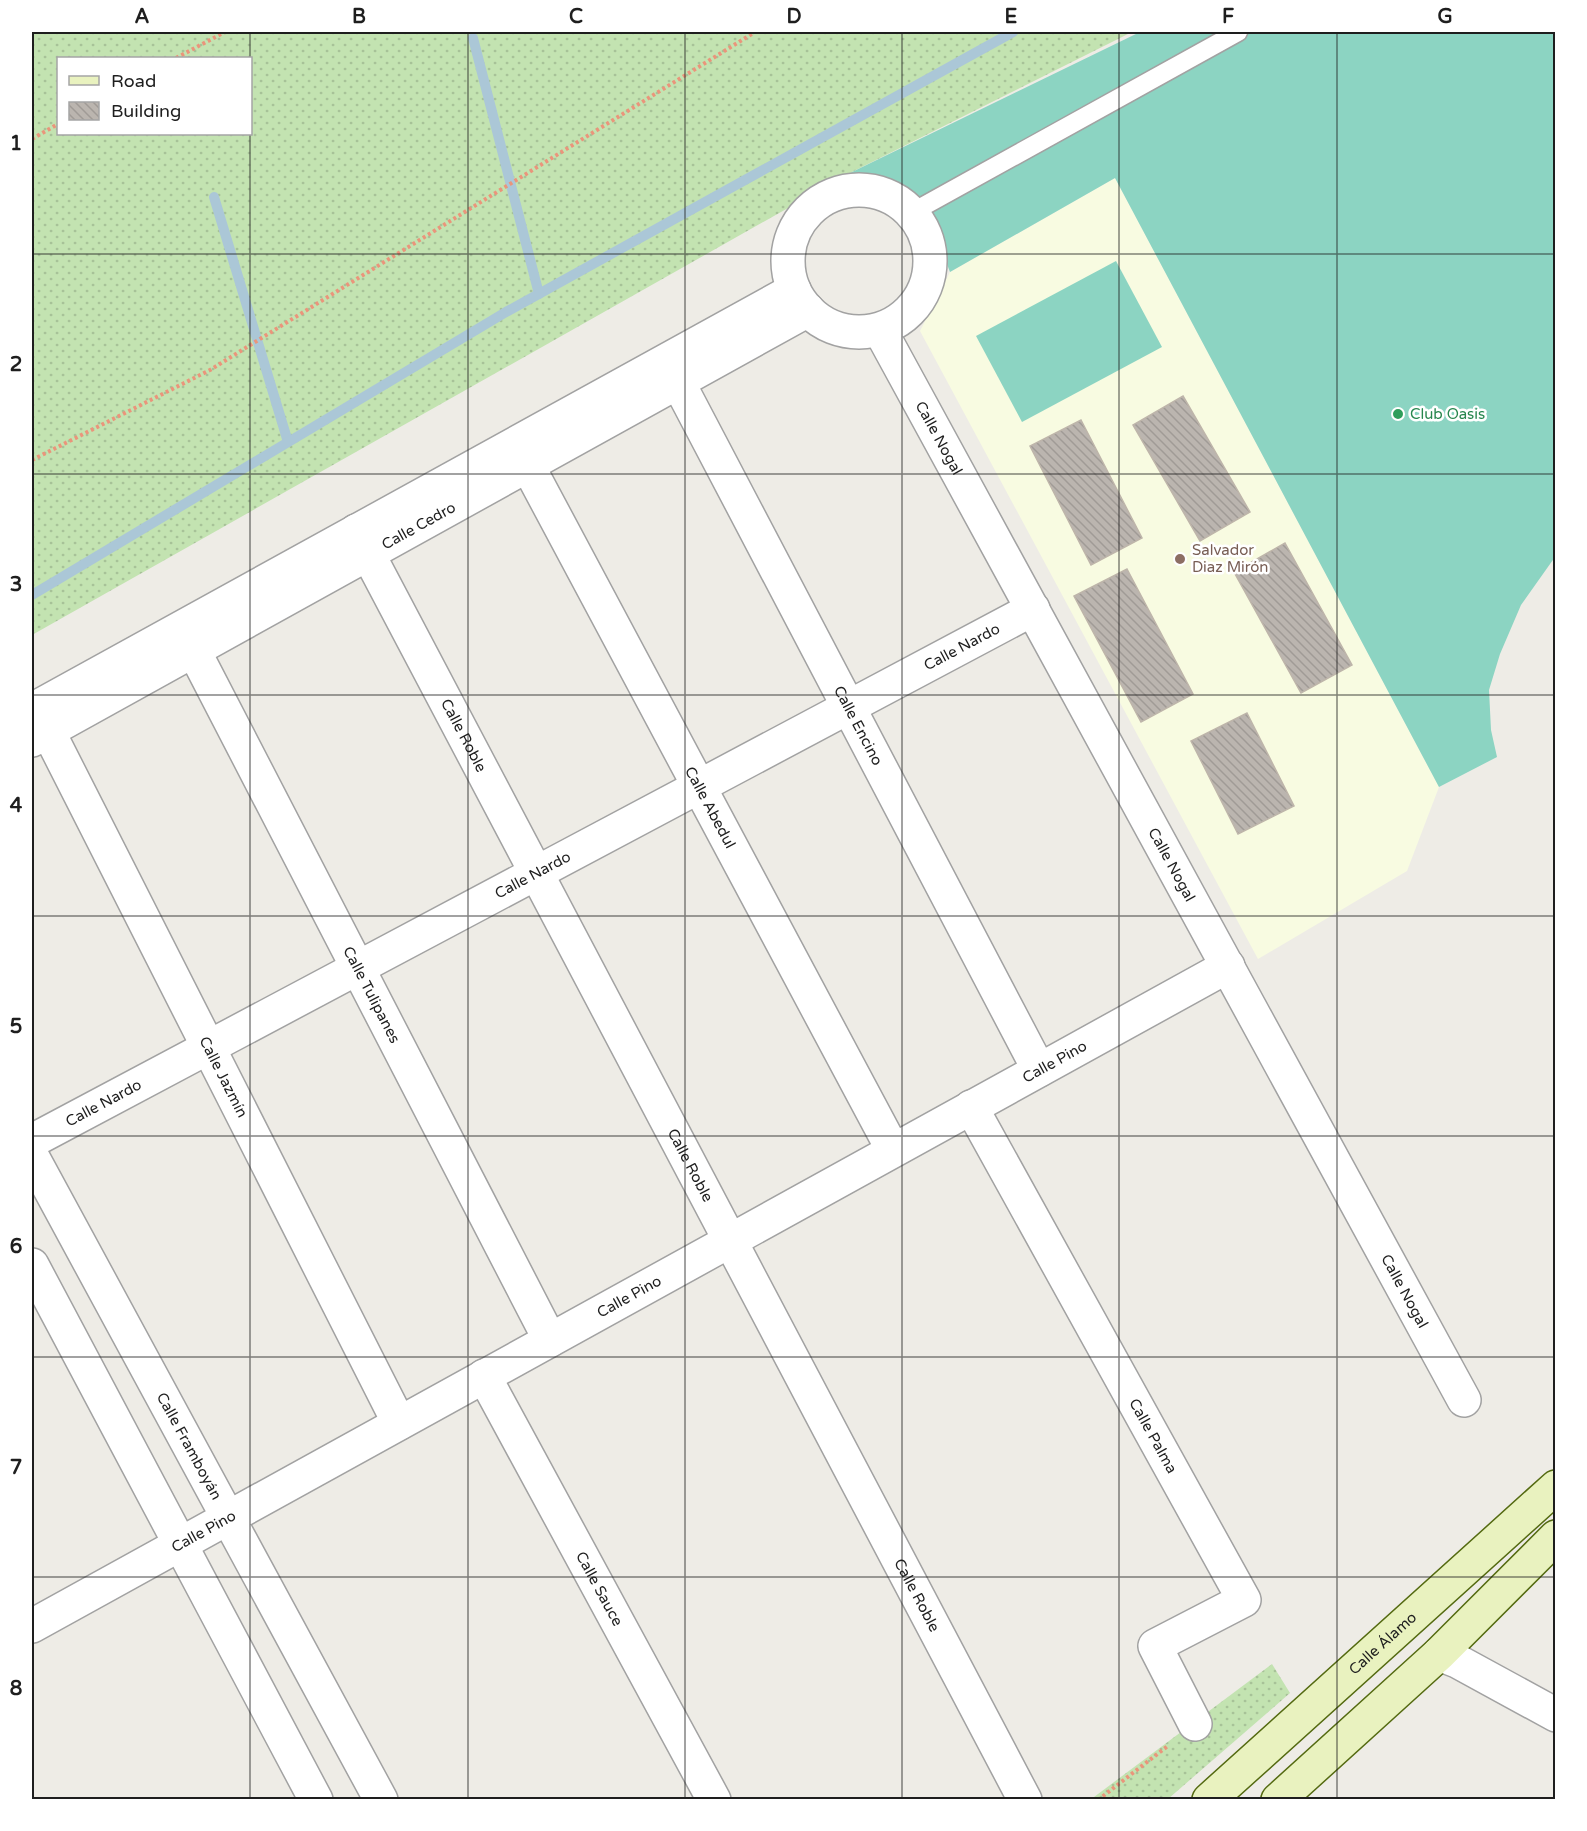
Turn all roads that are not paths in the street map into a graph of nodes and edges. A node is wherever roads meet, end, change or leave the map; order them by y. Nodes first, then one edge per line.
1 (1238, 32) edge
2 (911, 213) junction
3 (801, 300) junction
4 (880, 330) junction
5 (678, 382) junction
6 (528, 466) junction
7 (362, 542) junction
8 (1033, 609) junction
9 (194, 651) junction
10 (848, 706) junction
11 (37, 727) edge
12 (699, 786) junction
13 (537, 872) junction
14 (1228, 966) junction
15 (358, 967) junction
16 (208, 1047) junction
17 (1039, 1070) junction
18 (971, 1107) junction
19 (32, 1141) edge
20 (893, 1150) junction
21 (32, 1156) edge
22 (730, 1240) junction
23 (32, 1265) edge
24 (550, 1340) junction
25 (484, 1376) junction
26 (1464, 1400) dead end
27 (399, 1423) junction
28 (1556, 1487) edge
29 (228, 1518) junction
30 (1556, 1537) edge
31 (180, 1544) junction
32 (1484, 1552) junction
33 (1510, 1583) junction
34 (32, 1626) edge
35 (1439, 1654) junction
36 (1556, 1715) edge
37 (1195, 1724) road end
38 (316, 1800) edge
39 (381, 1800) edge
40 (714, 1800) edge
41 (1025, 1800) edge
42 (1209, 1800) edge
43 (1278, 1800) edge

1 - 2 lane
2 - 3 street
2 - 4 street
3 - 4 street
3 - 5 street, Calle Cedro
3 - 7 street, Calle Cedro
4 - 8 street, Calle Nogal
5 - 6 street, Calle Cedro
5 - 10 street, Calle Encino
6 - 7 street, Calle Cedro
6 - 12 street, Calle Abedul
7 - 9 street, Calle Cedro
7 - 11 street, Calle Cedro
7 - 13 street, Calle Roble
8 - 10 street, Calle Nardo
8 - 14 street, Calle Nogal
9 - 11 street, Calle Cedro
9 - 15 street, Calle Tulipanes
10 - 12 street, Calle Nardo
10 - 17 street, Calle Encino
11 - 16 street, Calle Jazmín
12 - 13 street, Calle Nardo
12 - 20 street, Calle Abedul
13 - 15 street, Calle Nardo
13 - 22 street, Calle Roble
14 - 17 street, Calle Pino
14 - 26 street, Calle Nogal
15 - 16 street, Calle Nardo
15 - 24 street, Calle Tulipanes
16 - 19 street, Calle Nardo
16 - 27 street, Calle Jazmín
17 - 18 street, Calle Pino
18 - 20 street, Calle Pino
18 - 37 street, Calle Palma
20 - 22 street, Calle Pino
21 - 29 street, Calle Framboyán
22 - 24 street, Calle Pino
22 - 41 street, Calle Roble
23 - 31 street
24 - 25 street, Calle Pino
25 - 27 street, Calle Pino
25 - 40 street, Calle Sauce
27 - 29 street, Calle Pino
28 - 32 main road, Calle Álamo
29 - 31 street, Calle Pino
29 - 39 street, Calle Framboyán
30 - 33 main road
31 - 34 street, Calle Pino
31 - 38 street
32 - 33 main road
32 - 42 main road, Calle Álamo
33 - 35 main road
35 - 36 street
35 - 43 main road

